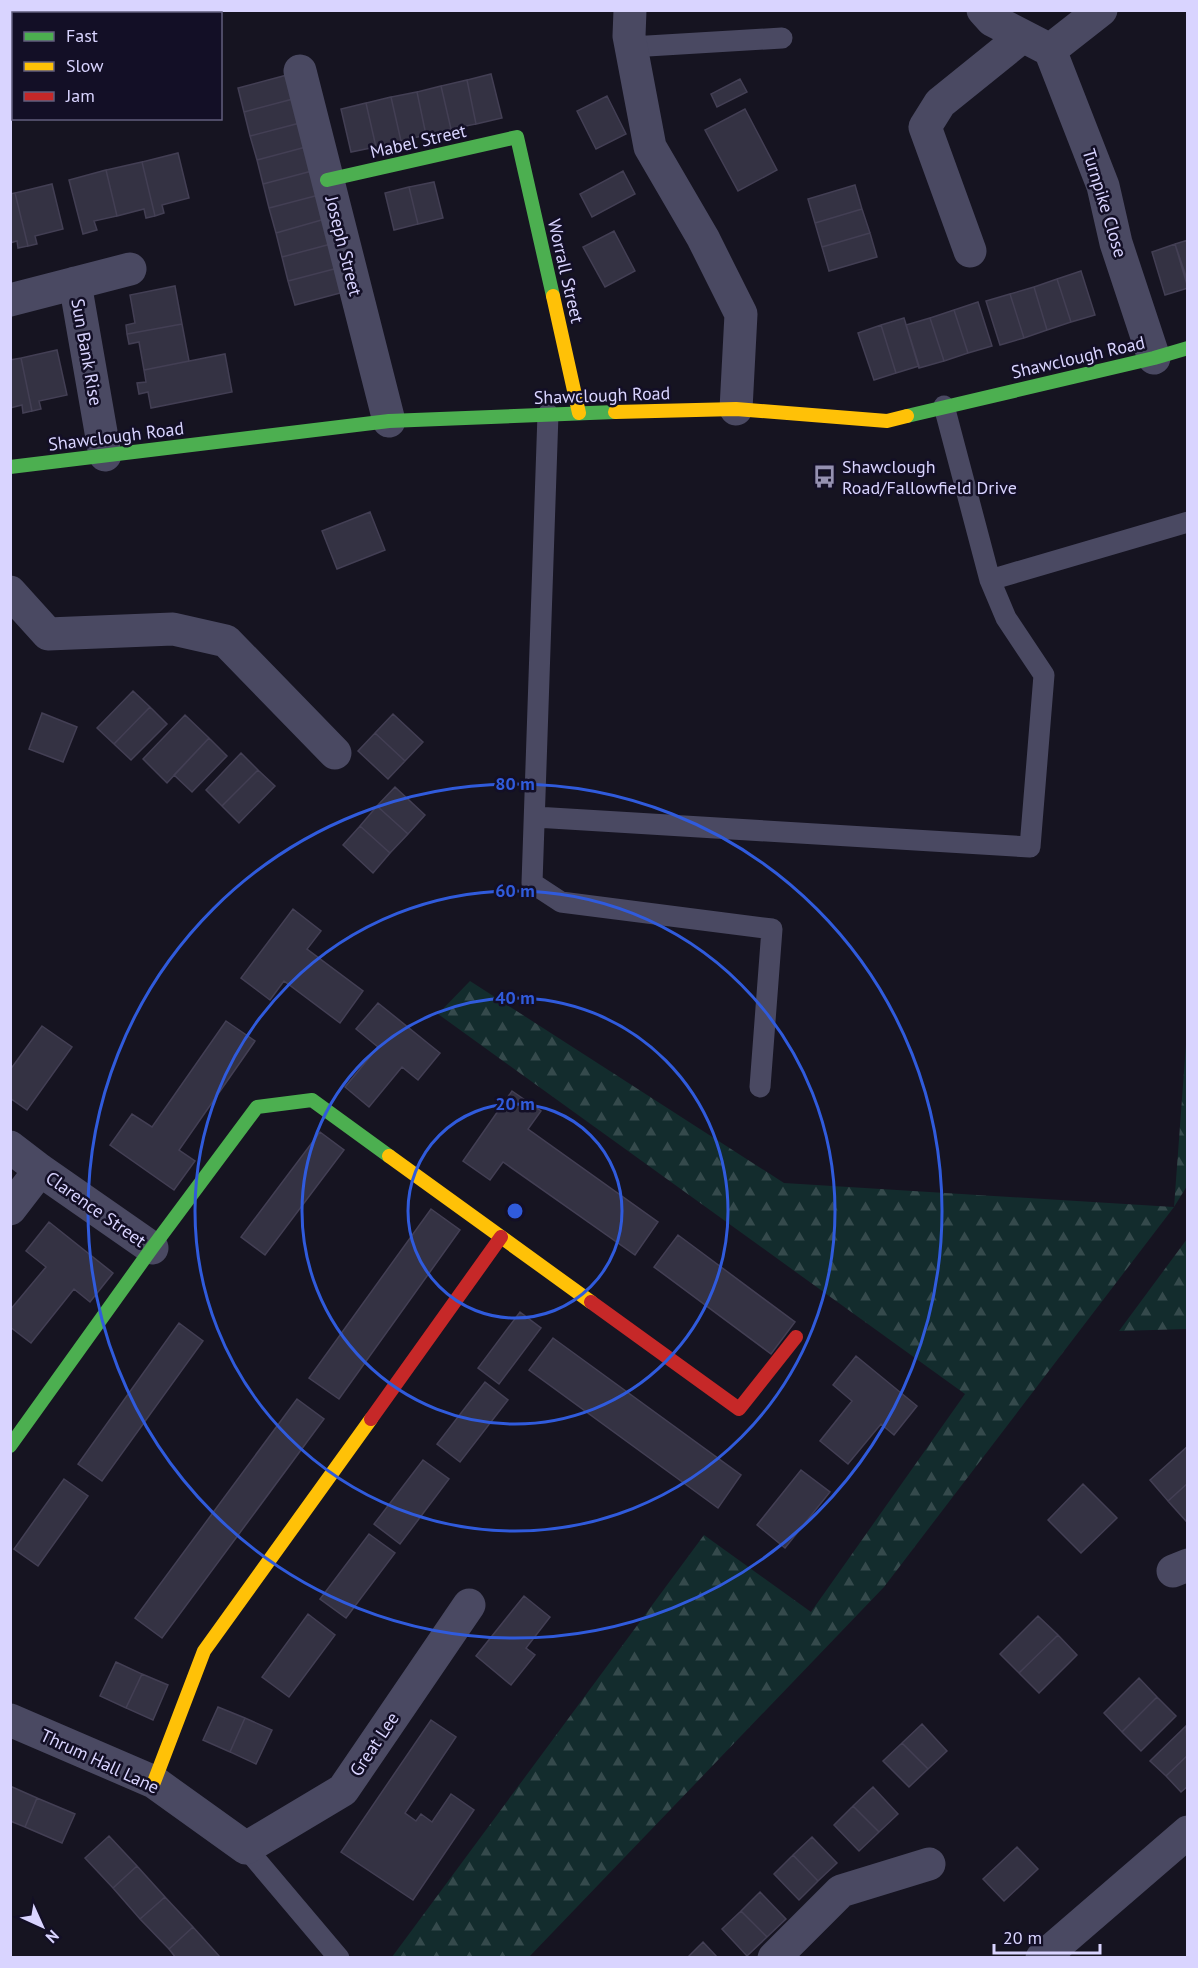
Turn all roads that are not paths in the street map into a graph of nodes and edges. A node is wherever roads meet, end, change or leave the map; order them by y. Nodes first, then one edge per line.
1 (630, 10) edge
2 (982, 10) edge
3 (1101, 10) edge
4 (782, 38) dead end
5 (1036, 43) junction
6 (631, 47) junction
7 (300, 71) dead end
8 (517, 136) joint
9 (327, 180) junction
10 (970, 251) dead end
11 (130, 269) dead end
12 (75, 283) junction
13 (10, 300) edge
14 (1188, 348) edge
15 (1154, 358) junction
16 (945, 406) junction
17 (736, 409) junction
18 (579, 412) junction
19 (548, 414) junction
20 (388, 421) junction
21 (105, 455) junction
22 (10, 467) edge
23 (1188, 522) edge
24 (990, 580) junction
25 (10, 592) edge
26 (335, 753) dead end
27 (536, 817) junction
28 (760, 1087) dead end
29 (10, 1147) edge
30 (40, 1170) junction
31 (10, 1209) edge
32 (501, 1237) junction
33 (152, 1248) junction
34 (796, 1337) dead end
35 (10, 1446) edge
36 (469, 1605) dead end
37 (10, 1720) edge
38 (154, 1782) junction
39 (1188, 1832) edge
40 (246, 1848) junction
41 (929, 1864) dead end
42 (339, 1958) edge
43 (774, 1958) edge
44 (1042, 1958) edge

1 - 6 street
2 - 5 street
3 - 5 street
4 - 6 lane
5 - 10 street
5 - 15 street, Turnpike Close
6 - 17 street
7 - 9 street, Joseph Street
8 - 9 street, Mabel Street
8 - 18 street, Worrall Street
9 - 20 street, Joseph Street
11 - 12 street, Sun Bank Rise
12 - 13 street, Sun Bank Rise
12 - 21 street, Sun Bank Rise
14 - 15 street, Shawclough Road
15 - 16 street, Shawclough Road
16 - 17 street, Shawclough Road
16 - 24 lane
17 - 18 street, Shawclough Road
18 - 19 street, Shawclough Road
19 - 20 street, Shawclough Road
19 - 27 lane
20 - 21 street, Shawclough Road
21 - 22 street, Shawclough Road
23 - 24 lane
24 - 27 lane
25 - 26 street
27 - 28 lane
29 - 30 street, Clarence Street
30 - 31 street, Clarence Street
30 - 33 street, Clarence Street
32 - 33 street
32 - 34 street
32 - 38 street
33 - 35 street
36 - 40 street, Great Lee
37 - 38 street, Thrum Hall Lane
38 - 40 street, Thrum Hall Lane
39 - 44 street
40 - 42 lane
41 - 43 street

